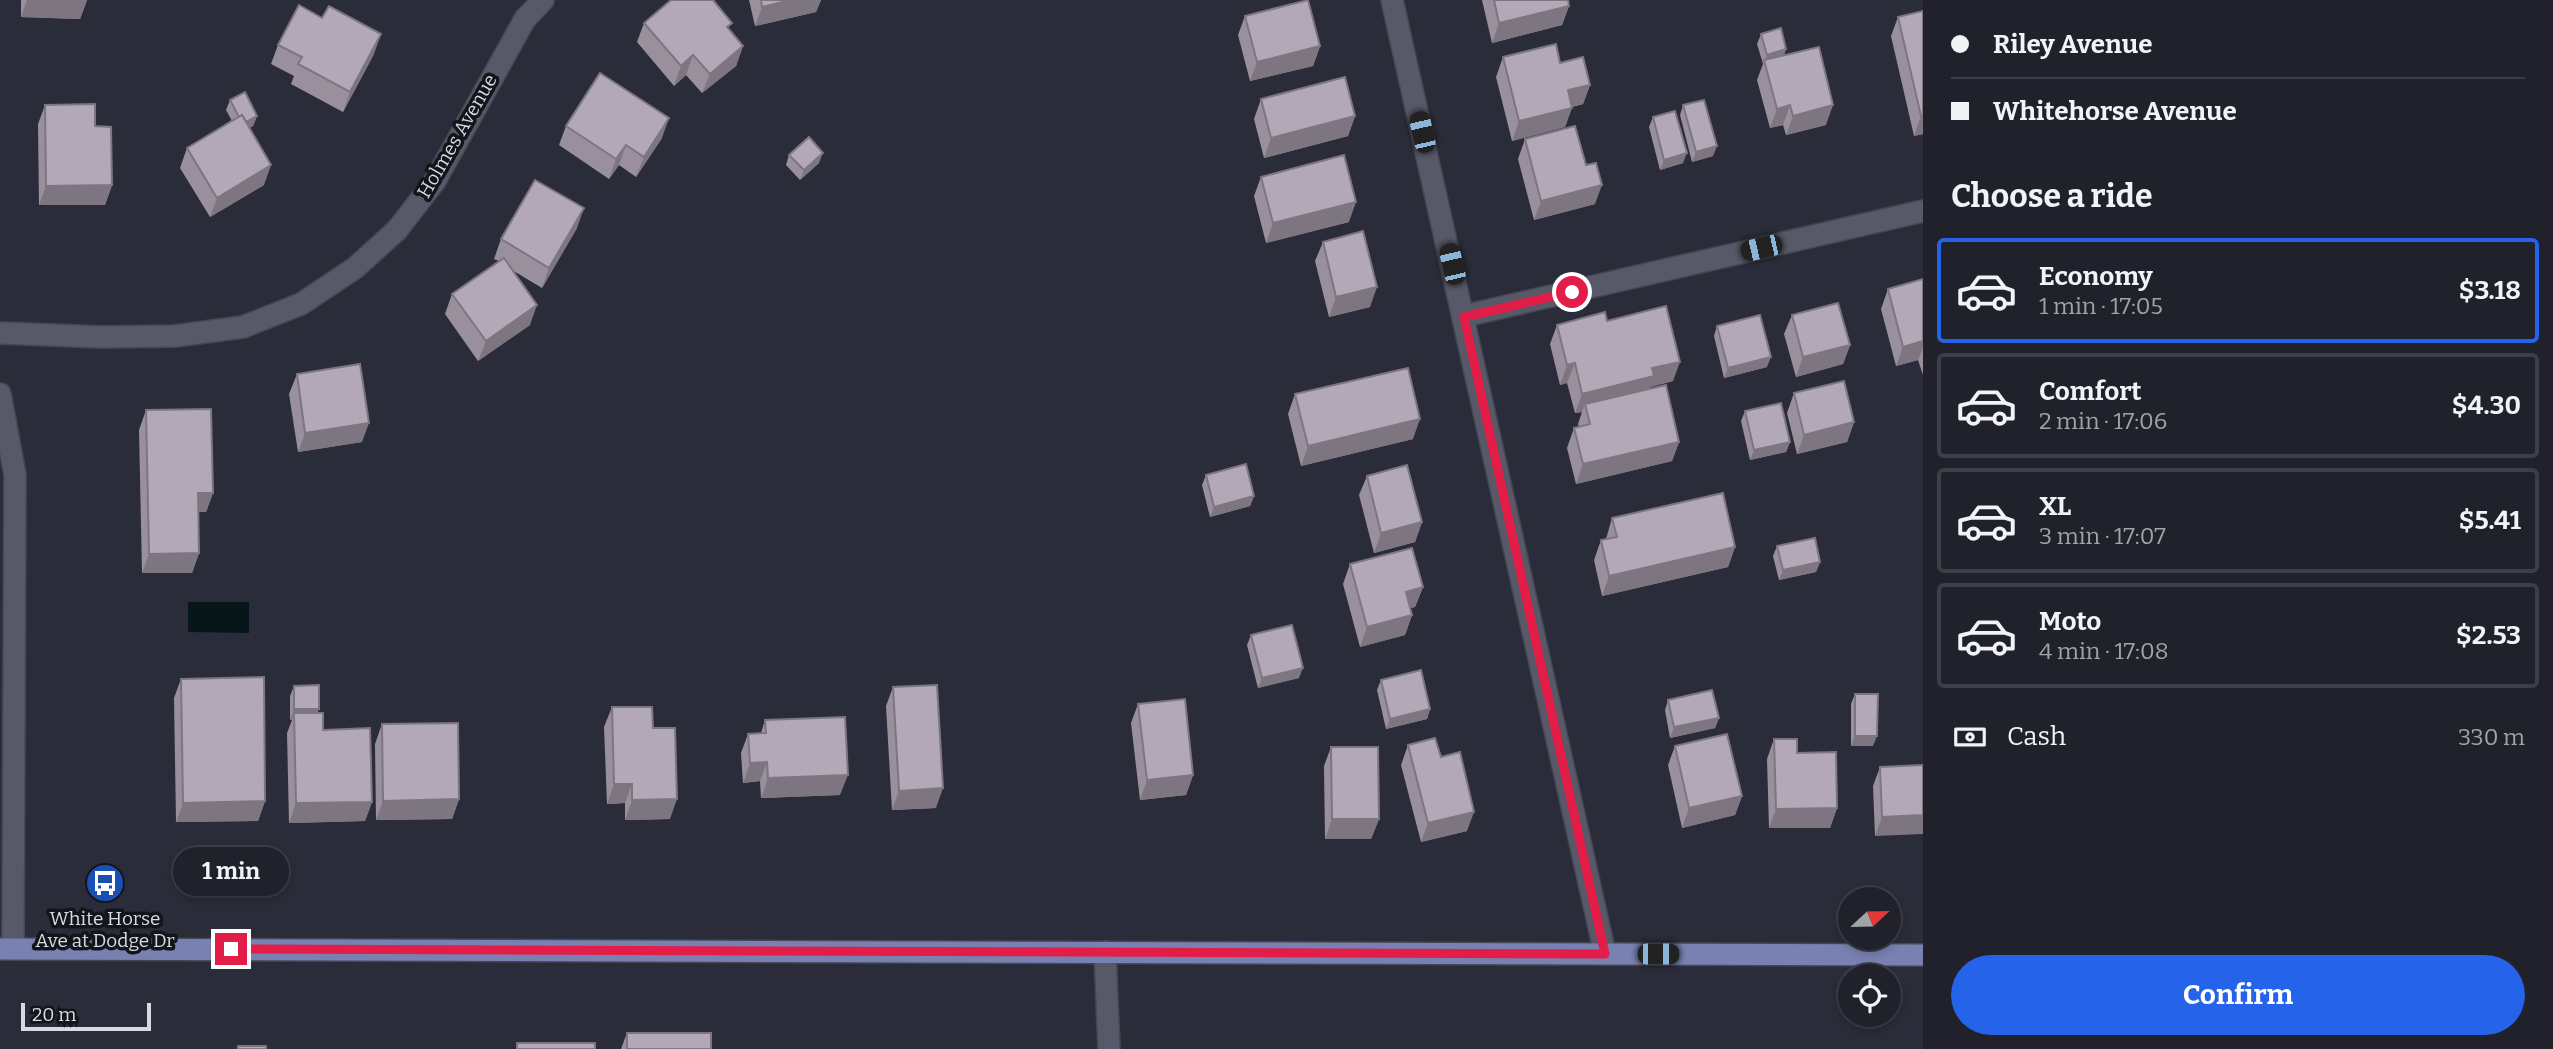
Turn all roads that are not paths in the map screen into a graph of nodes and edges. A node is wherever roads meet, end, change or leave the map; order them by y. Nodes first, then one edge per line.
1 (543, 0) edge
2 (1392, 0) edge
3 (1923, 211) edge
4 (1464, 317) junction
5 (0, 332) edge
6 (0, 394) edge
7 (6, 949) edge
8 (1105, 952) junction
9 (1605, 954) junction
10 (1923, 955) edge
11 (1110, 1049) edge

1 - 5 street, Holmes Avenue
2 - 4 street
3 - 4 street
4 - 9 street
6 - 7 street
7 - 8 main road
8 - 9 main road
8 - 11 street
9 - 10 main road

